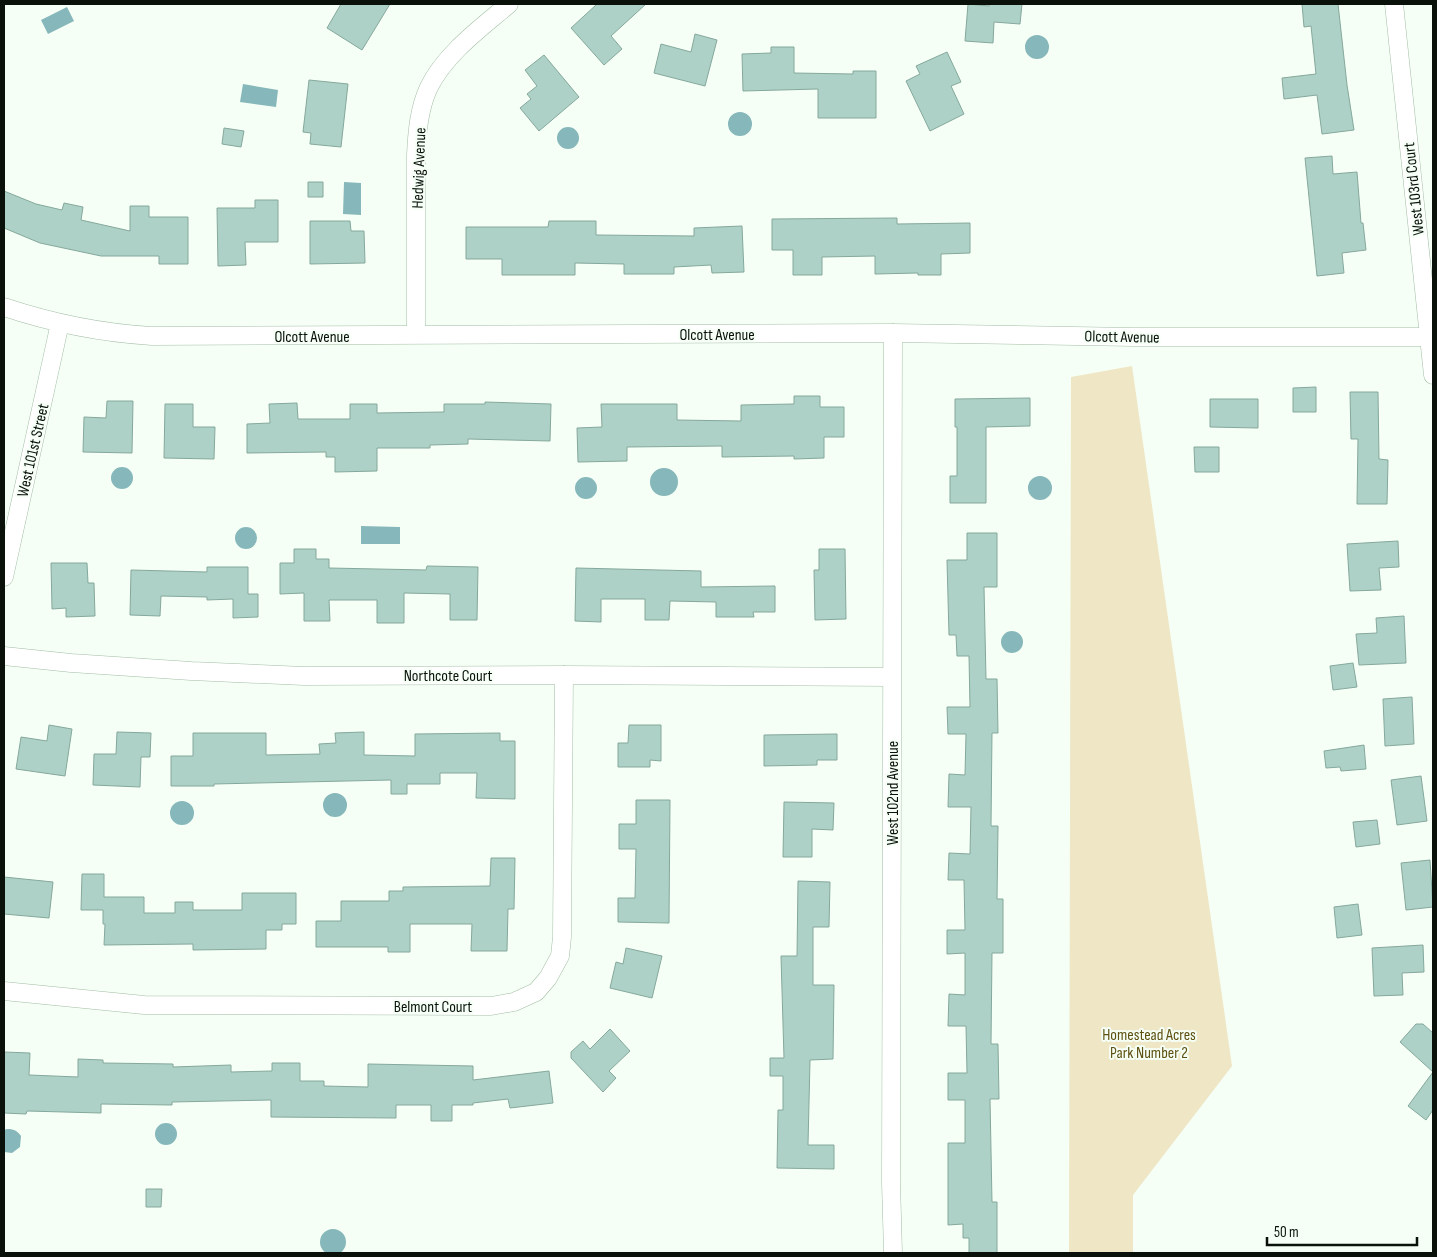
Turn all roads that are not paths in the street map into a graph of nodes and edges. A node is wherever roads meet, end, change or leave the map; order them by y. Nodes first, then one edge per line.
1 (509, 4) edge
2 (1394, 4) edge
3 (4, 307) edge
4 (60, 323) junction
5 (893, 333) junction
6 (416, 335) junction
7 (1431, 337) edge
8 (1433, 375) edge
9 (4, 576) edge
10 (4, 656) edge
11 (564, 675) junction
12 (892, 677) junction
13 (4, 991) edge
14 (893, 1253) edge

1 - 6 street, Hedwig Avenue
2 - 7 street, West 103rd Court
3 - 4 street, Olcott Avenue
4 - 6 street, Olcott Avenue
4 - 9 street, West 101st Street
5 - 6 street, Olcott Avenue
5 - 7 street, Olcott Avenue
5 - 12 street, West 102nd Avenue
7 - 8 street, West 103rd Court
10 - 11 street, Northcote Court
11 - 12 street, Northcote Court
11 - 13 street, Belmont Court
12 - 14 street, West 102nd Avenue

